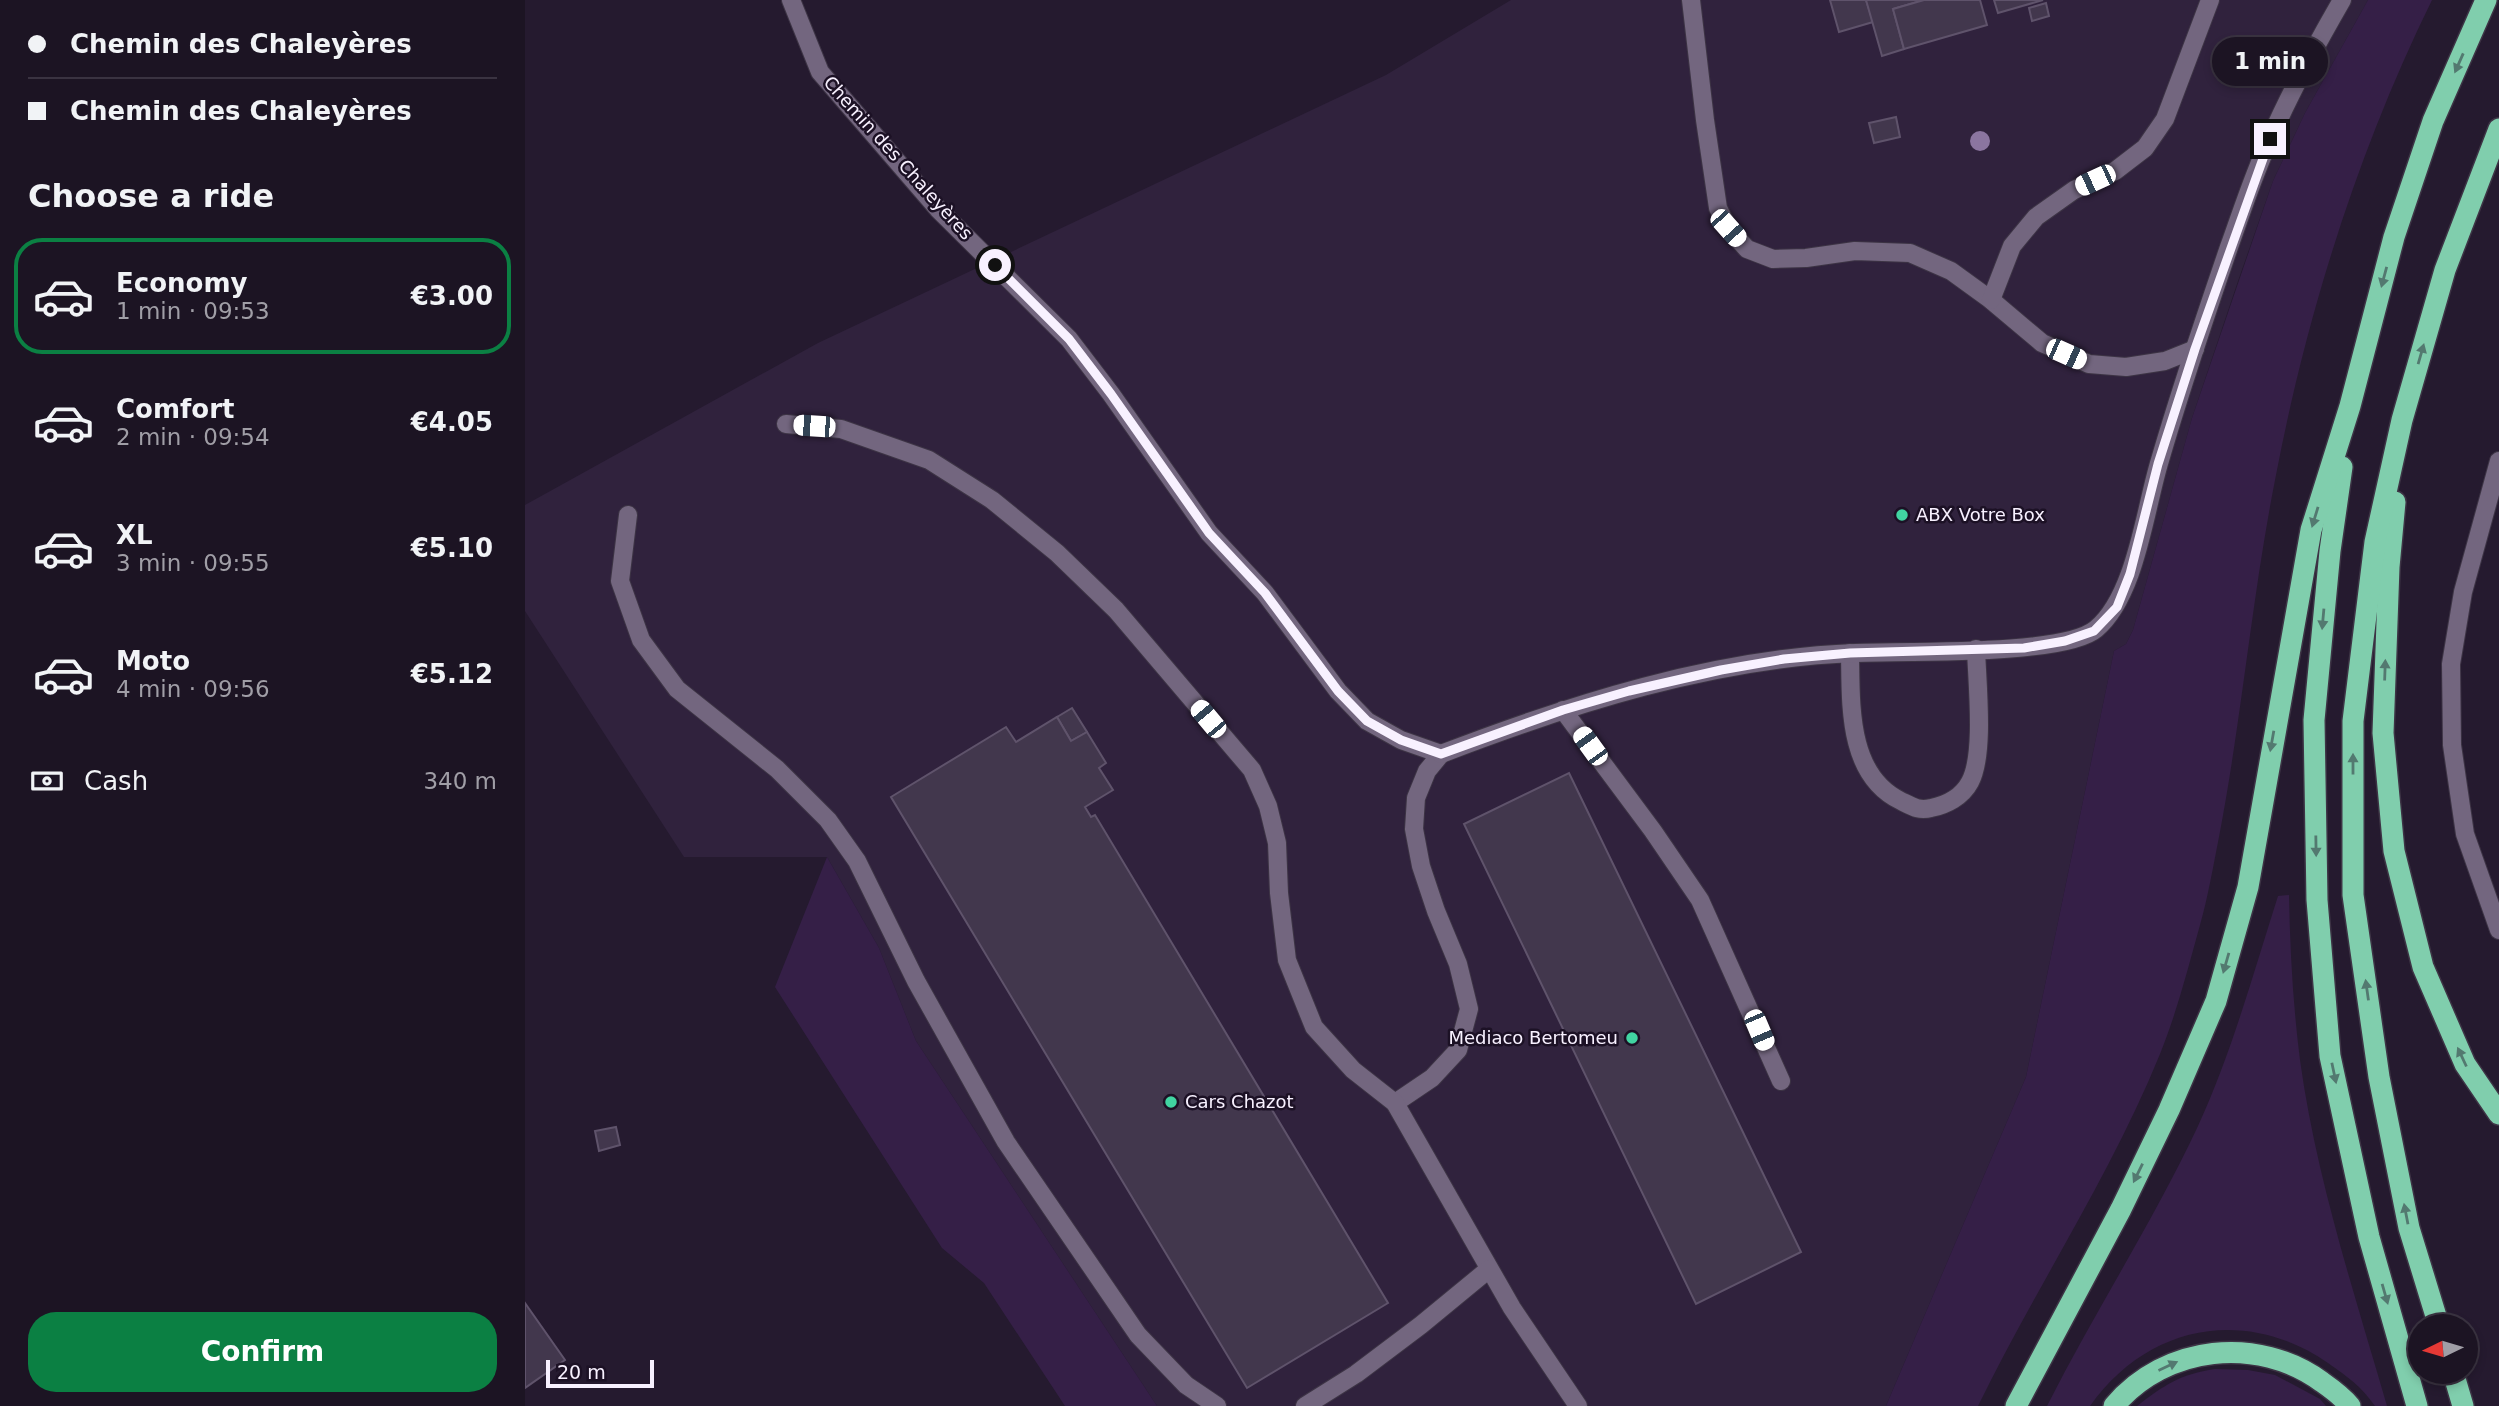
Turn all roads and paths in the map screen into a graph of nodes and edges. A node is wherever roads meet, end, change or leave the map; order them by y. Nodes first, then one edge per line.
1 (791, 0) edge
2 (1691, 0) edge
3 (2210, 0) edge
4 (2342, 0) edge
5 (2486, 0) edge
6 (2499, 128) edge
7 (1991, 300) junction
8 (2195, 349) junction
9 (2350, 406) junction
10 (2402, 419) junction
11 (786, 424) dead end
12 (2499, 461) edge
13 (628, 515) dead end
14 (1976, 649) junction
15 (1850, 653) junction
16 (1563, 710) junction
17 (1441, 754) junction
18 (2499, 930) edge
19 (1781, 1081) dead end
20 (1395, 1103) junction
21 (2499, 1114) edge
22 (1489, 1269) junction
23 (2435, 1314) edge
24 (2457, 1384) edge
25 (1217, 1406) edge
26 (1304, 1406) edge
27 (1577, 1406) edge
28 (2016, 1406) edge
29 (2115, 1406) edge
30 (2350, 1406) edge
31 (2417, 1406) edge
32 (2463, 1406) edge

1 - 17 street, Chemin des Chaleyères
2 - 7 street
3 - 7 street
4 - 8 street
5 -> 9 highway
10 -> 6 highway
7 - 8 street
8 - 14 street
9 -> 28 highway
9 -> 31 highway
21 -> 10 highway
23 -> 10 highway
11 - 20 street
12 - 18 street
13 - 25 street
14 - 15 street
14 - 15 street
15 - 16 street
16 - 17 street
16 - 19 street
17 - 20 street
20 - 22 street
22 - 26 street
22 - 27 street
24 - 32 highway
29 -> 30 highway

